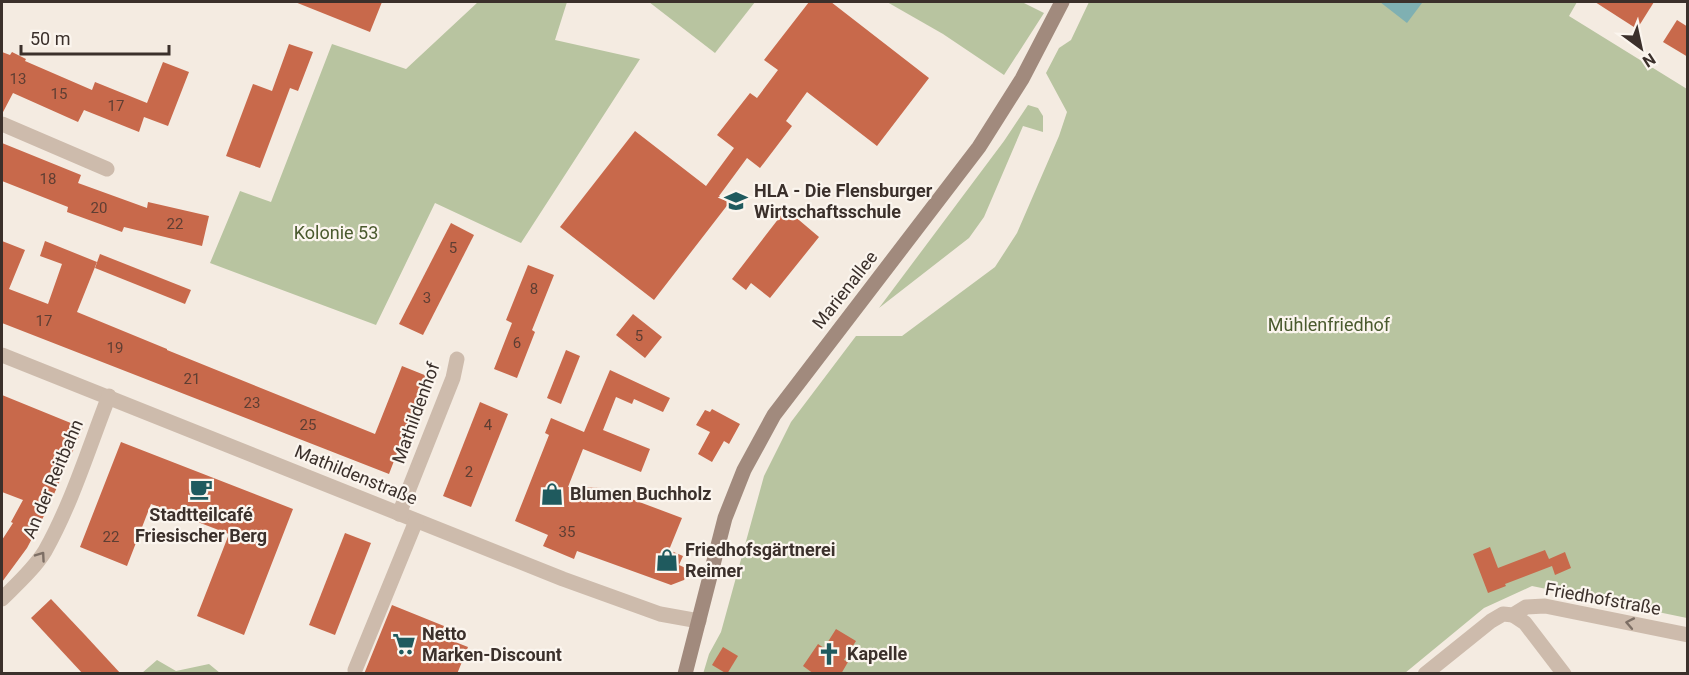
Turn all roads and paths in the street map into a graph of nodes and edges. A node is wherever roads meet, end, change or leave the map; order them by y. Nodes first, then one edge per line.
1 (1062, 2) edge
2 (2, 124) edge
3 (107, 169) dead end
4 (2, 355) edge
5 (457, 359) dead end
6 (109, 396) junction
7 (399, 514) junction
8 (416, 520) junction
9 (2, 599) edge
10 (1514, 615) junction
11 (699, 621) junction
12 (1688, 635) edge
13 (355, 670) dead end
14 (685, 674) edge
15 (1425, 674) edge
16 (1564, 674) edge

1 - 11 main road, Marienallee
2 - 3 street
4 - 6 street, Mathildenstraße
5 - 7 street, Mathildenhof
6 - 7 street, Mathildenstraße
9 -> 6 street, An der Reitbahn
7 - 8 street, Mathildenstraße
8 - 11 street, Mathildenstraße
8 - 13 street
12 -> 10 street, Friedhofstraße
10 - 15 street, Friedhofstraße
10 - 16 street
11 - 14 main road, Marienallee

